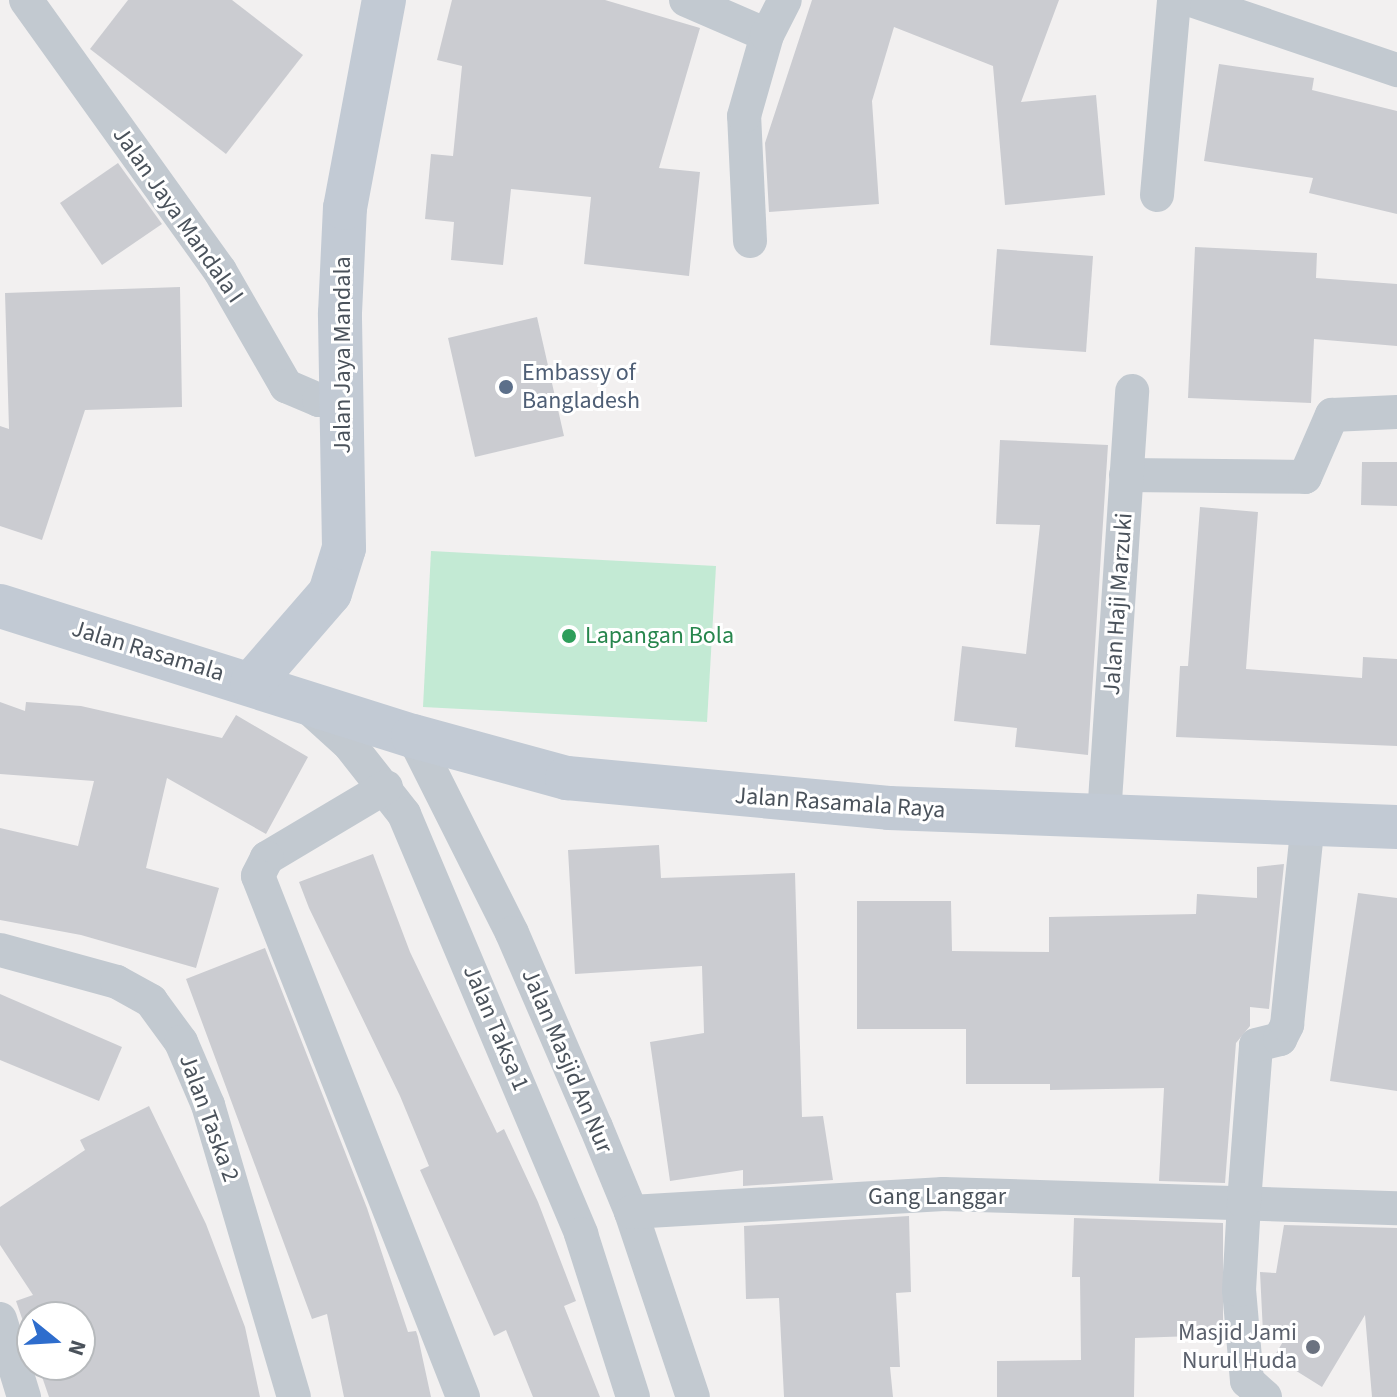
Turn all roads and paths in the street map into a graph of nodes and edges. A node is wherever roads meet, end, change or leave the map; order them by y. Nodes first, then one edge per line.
1 (26, 0) edge
2 (384, 0) edge
3 (686, 0) edge
4 (785, 0) edge
5 (1174, 0) edge
6 (1191, 0) edge
7 (767, 35) junction
8 (1397, 70) edge
9 (1157, 195) dead end
10 (750, 241) dead end
11 (1132, 391) dead end
12 (343, 397) junction
13 (1397, 412) edge
14 (1126, 475) junction
15 (0, 606) edge
16 (252, 683) junction
17 (295, 696) junction
18 (413, 736) junction
19 (386, 787) junction
20 (1104, 816) junction
21 (1308, 823) junction
22 (1397, 827) edge
23 (0, 950) edge
24 (1244, 1202) junction
25 (1397, 1208) edge
26 (631, 1212) junction
27 (0, 1319) edge
28 (24, 1397) edge
29 (294, 1397) edge
30 (463, 1397) edge
31 (633, 1397) edge
32 (693, 1397) edge
33 (1265, 1397) edge

1 - 12 street, Jalan Jaya Mandala I
2 - 12 street, Jalan Jaya Mandala
3 - 7 street
4 - 7 street
5 - 9 street
6 - 8 street
7 - 10 street
11 - 14 street, Jalan Haji Marzuki
12 - 16 street, Jalan Jaya Mandala
13 - 14 street
14 - 20 street, Jalan Haji Marzuki
15 - 16 street, Jalan Rasamala
16 - 17 street, Jalan Rasamala
17 - 18 street, Jalan Rasamala Raya
17 - 19 street, Jalan Taksa 1
18 - 20 street, Jalan Rasamala Raya
18 - 26 street, Jalan Masjid An Nur
19 - 30 street
19 - 31 street, Jalan Taksa 1
20 - 21 street, Jalan Rasamala Raya
21 - 22 street, Jalan Rasamala Raya
21 - 24 street
23 - 29 street, Jalan Taska 2
24 - 25 street, Gang Langgar
24 - 26 street, Gang Langgar
24 - 33 street
26 - 32 street, Jalan Masjid An Nur
27 - 28 street

